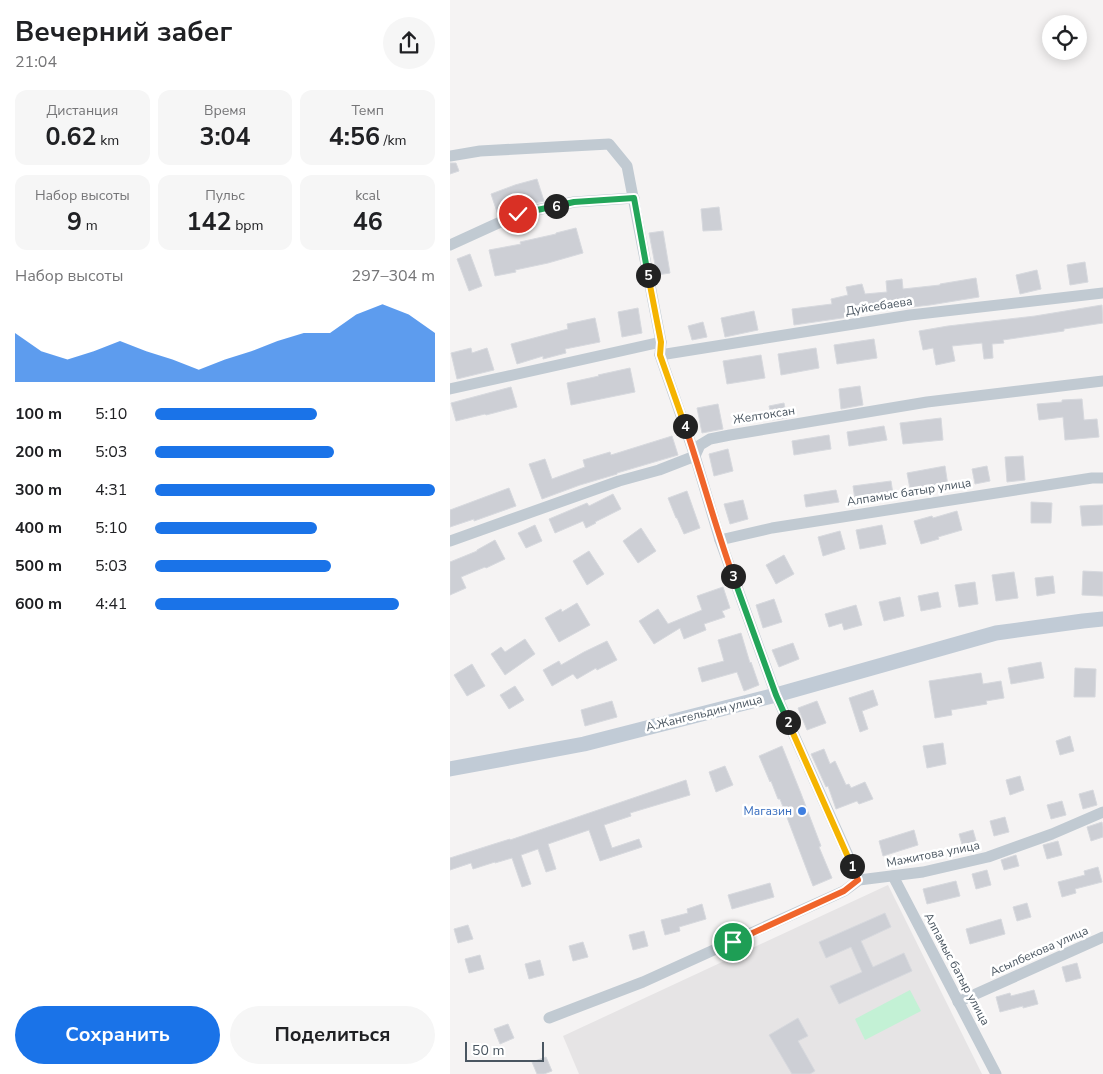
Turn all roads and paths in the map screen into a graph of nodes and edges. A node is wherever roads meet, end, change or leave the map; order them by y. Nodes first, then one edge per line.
1 (450, 156) edge
2 (634, 198) junction
3 (450, 246) edge
4 (1103, 293) edge
5 (661, 342) junction
6 (660, 355) junction
7 (1103, 381) edge
8 (450, 389) edge
9 (695, 456) junction
10 (1103, 478) edge
11 (720, 540) junction
12 (450, 541) edge
13 (1103, 619) edge
14 (776, 695) junction
15 (450, 769) edge
16 (1103, 812) edge
17 (893, 876) junction
18 (858, 880) junction
19 (1103, 937) edge
20 (958, 1002) junction
21 (549, 1018) dead end
22 (996, 1074) edge

1 - 2 street
2 - 3 street
2 - 5 street
4 - 6 street, Дуйсебаева
5 - 6 street
5 - 8 street
6 - 9 street
7 - 9 street, Желтоксан
9 - 11 street
9 - 12 street, Желтоксан
10 - 11 street, Алпамыс батыр улица
11 - 14 street
13 - 14 street, А.Жангельдин улица
14 - 15 street, А.Жангельдин улица
14 - 18 street
16 - 17 street, Мажитова улица
17 - 18 street, Мажитова улица
17 - 20 street, Алпамыс батыр улица
18 - 21 street, Мажитова улица
19 - 20 street, Асылбекова улица
20 - 22 street, Алпамыс батыр улица

